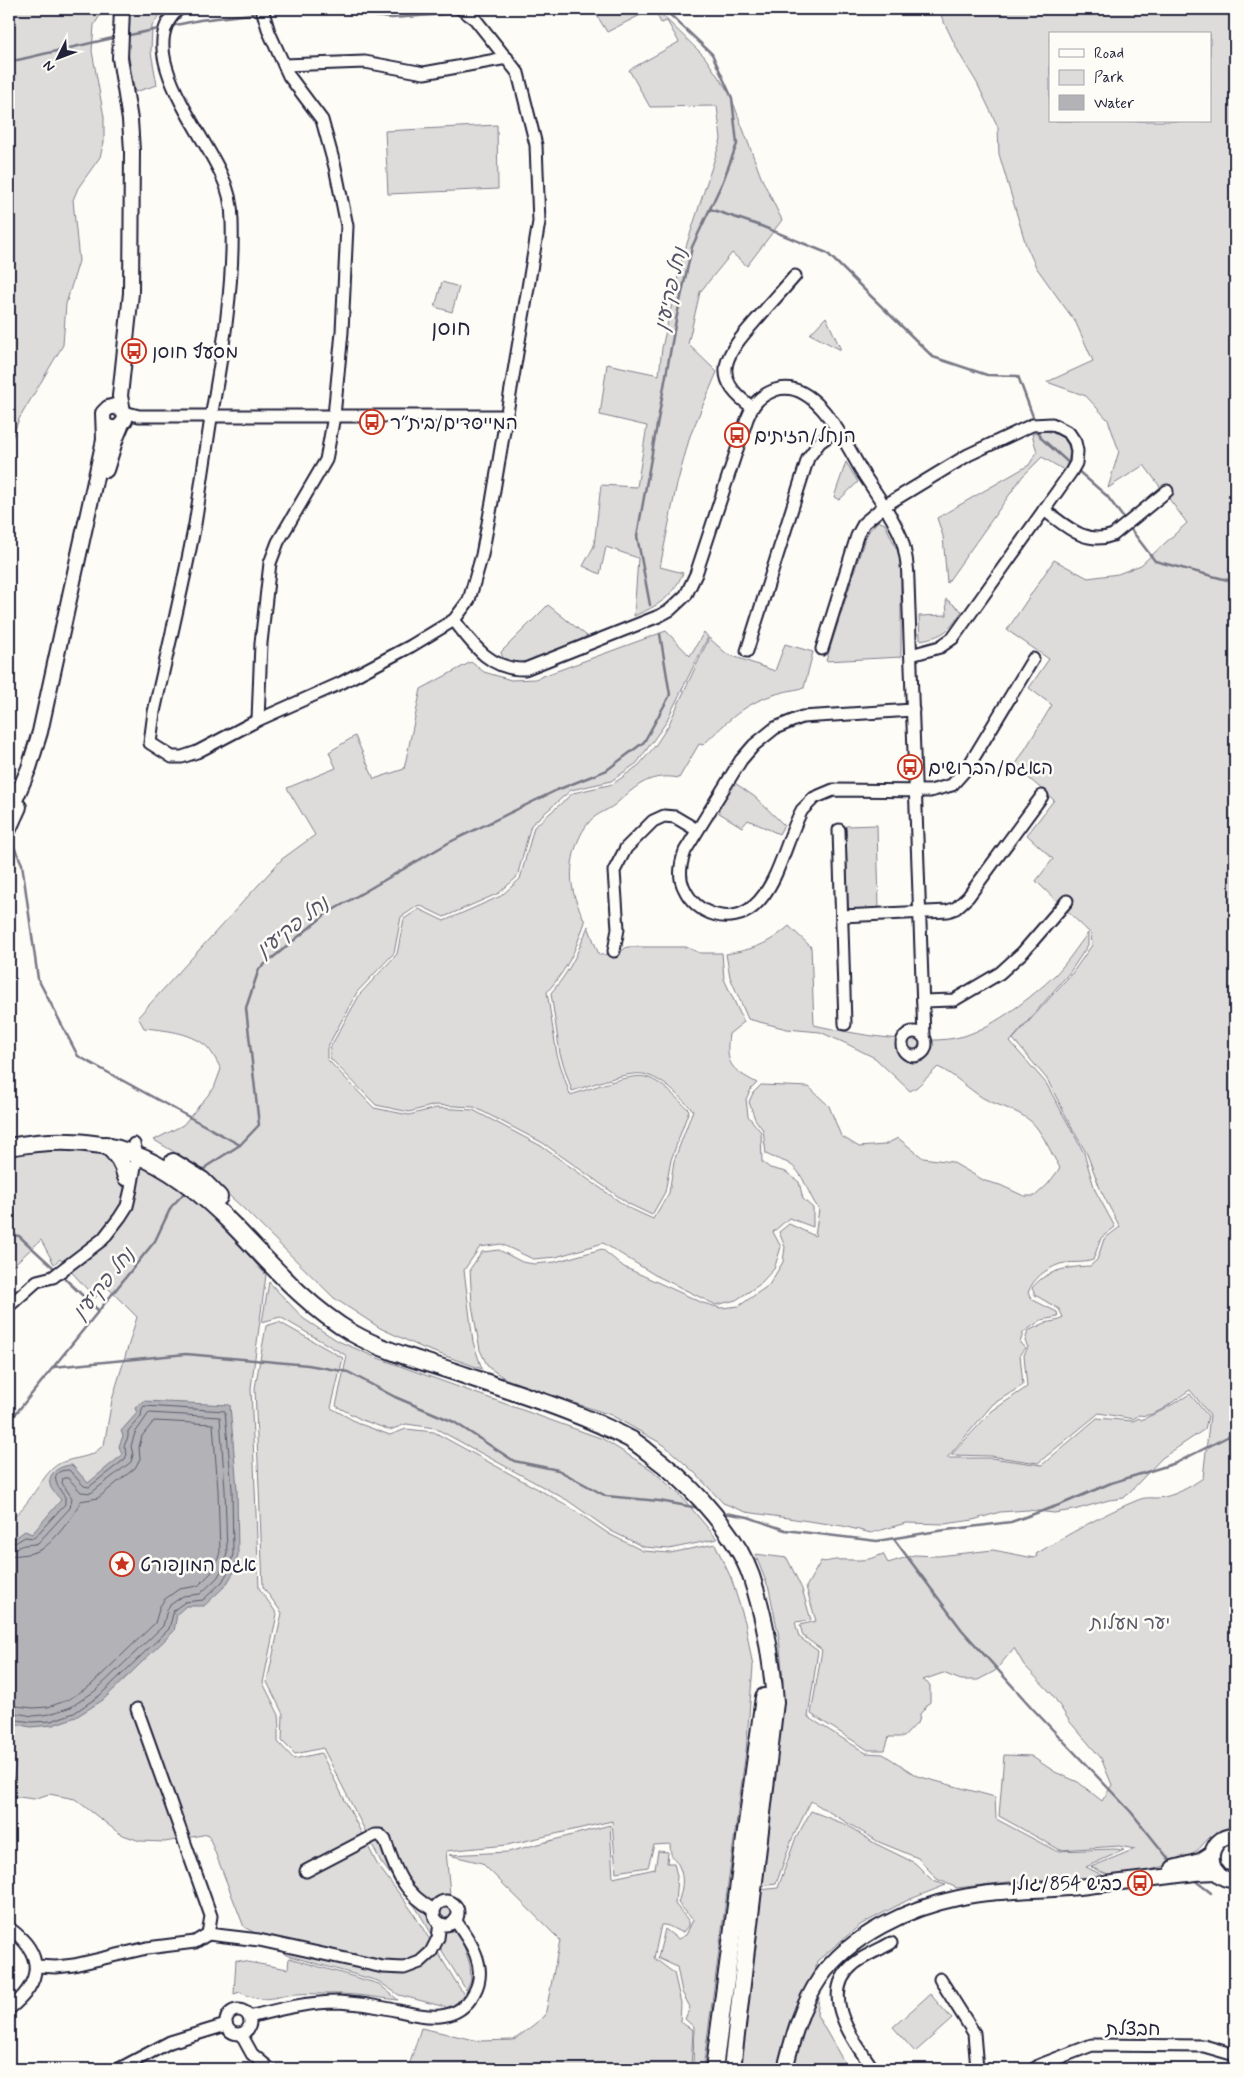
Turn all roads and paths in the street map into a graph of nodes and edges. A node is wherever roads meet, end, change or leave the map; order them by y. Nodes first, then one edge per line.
1 (116, 9) edge
2 (122, 9) edge
3 (179, 9) edge
4 (262, 9) edge
5 (461, 9) edge
6 (507, 58) junction
7 (284, 65) junction
8 (795, 276) dead end
9 (752, 407) junction
10 (108, 408) junction
11 (212, 416) junction
12 (334, 416) junction
13 (506, 416) junction
14 (123, 418) junction
15 (104, 424) junction
16 (837, 430) junction
17 (1167, 491) dead end
18 (884, 506) junction
19 (1044, 510) junction
20 (454, 620) junction
21 (822, 648) dead end
22 (747, 651) dead end
23 (911, 655) junction
24 (1032, 659) dead end
25 (913, 710) junction
26 (258, 720) junction
27 (916, 791) junction
28 (1042, 796) dead end
29 (9, 814) edge
30 (9, 829) edge
31 (697, 830) junction
32 (839, 830) dead end
33 (1067, 900) dead end
34 (920, 913) junction
35 (842, 916) junction
36 (614, 951) dead end
37 (923, 1002) junction
38 (923, 1015) junction
39 (845, 1024) dead end
40 (910, 1032) junction
41 (924, 1037) junction
42 (9, 1138) edge
43 (106, 1145) junction
44 (9, 1147) edge
45 (133, 1150) junction
46 (152, 1162) junction
47 (130, 1175) junction
48 (9, 1306) edge
49 (317, 1307) junction
50 (764, 1620) junction
51 (137, 1709) dead end
52 (1235, 1836) edge
53 (1211, 1854) junction
54 (306, 1871) dead end
55 (1217, 1872) junction
56 (1234, 1882) edge
57 (1092, 1886) junction
58 (434, 1910) junction
59 (455, 1920) junction
60 (440, 1923) junction
61 (9, 1928) edge
62 (208, 1934) junction
63 (891, 1943) dead end
64 (36, 1966) junction
65 (940, 1979) dead end
66 (9, 2009) edge
67 (249, 2017) junction
68 (226, 2025) junction
69 (241, 2034) junction
70 (1235, 2055) edge
71 (119, 2069) edge
72 (270, 2069) edge
73 (714, 2069) edge
74 (732, 2069) edge
75 (786, 2069) edge
76 (873, 2069) edge
77 (977, 2069) edge
78 (1034, 2069) edge

1 - 10 main road
2 - 14 main road
3 - 11 street
4 - 7 street
5 - 6 street
6 - 7 street
6 - 13 street
7 - 12 street
8 - 9 street
9 - 16 street
9 - 20 street
10 - 14 main road
10 - 15 main road
11 - 12 street
11 - 14 street
11 - 26 street
12 - 13 street
12 - 26 street
13 - 20 street
14 - 15 main road
14 - 30 main road
15 - 29 main road
16 - 18 street
16 - 22 street
17 - 19 street
18 - 19 street
18 - 21 street
18 - 23 street
19 - 23 street
20 - 26 street
23 - 25 street
24 - 27 street
25 - 27 street
25 - 31 street
27 - 31 street
27 - 34 street
28 - 34 street
31 - 36 street
32 - 35 street
33 - 37 street
34 - 35 street
34 - 37 street
35 - 39 street
37 - 38 street
38 - 40 street
38 - 41 street
40 - 41 street
40 - 41 street
42 - 45 highway
43 - 44 highway
43 - 45 highway
43 - 47 highway
45 - 46 highway
45 - 47 street
45 - 49 highway
46 - 47 highway
46 - 49 highway
47 - 48 street
49 - 50 highway
50 - 73 highway
50 - 74 highway
51 - 62 street
52 - 53 main road
53 - 55 main road
53 - 57 main road
54 - 58 street
55 - 56 main road
55 - 57 main road
57 - 75 main road
58 - 59 street
58 - 60 street
59 - 60 street
59 - 67 street
60 - 62 street
61 - 64 street
62 - 64 street
63 - 76 street
64 - 66 street
65 - 77 street
67 - 68 street
67 - 69 street
68 - 69 street
68 - 71 street
69 - 72 street
70 - 78 street, חבצלת

